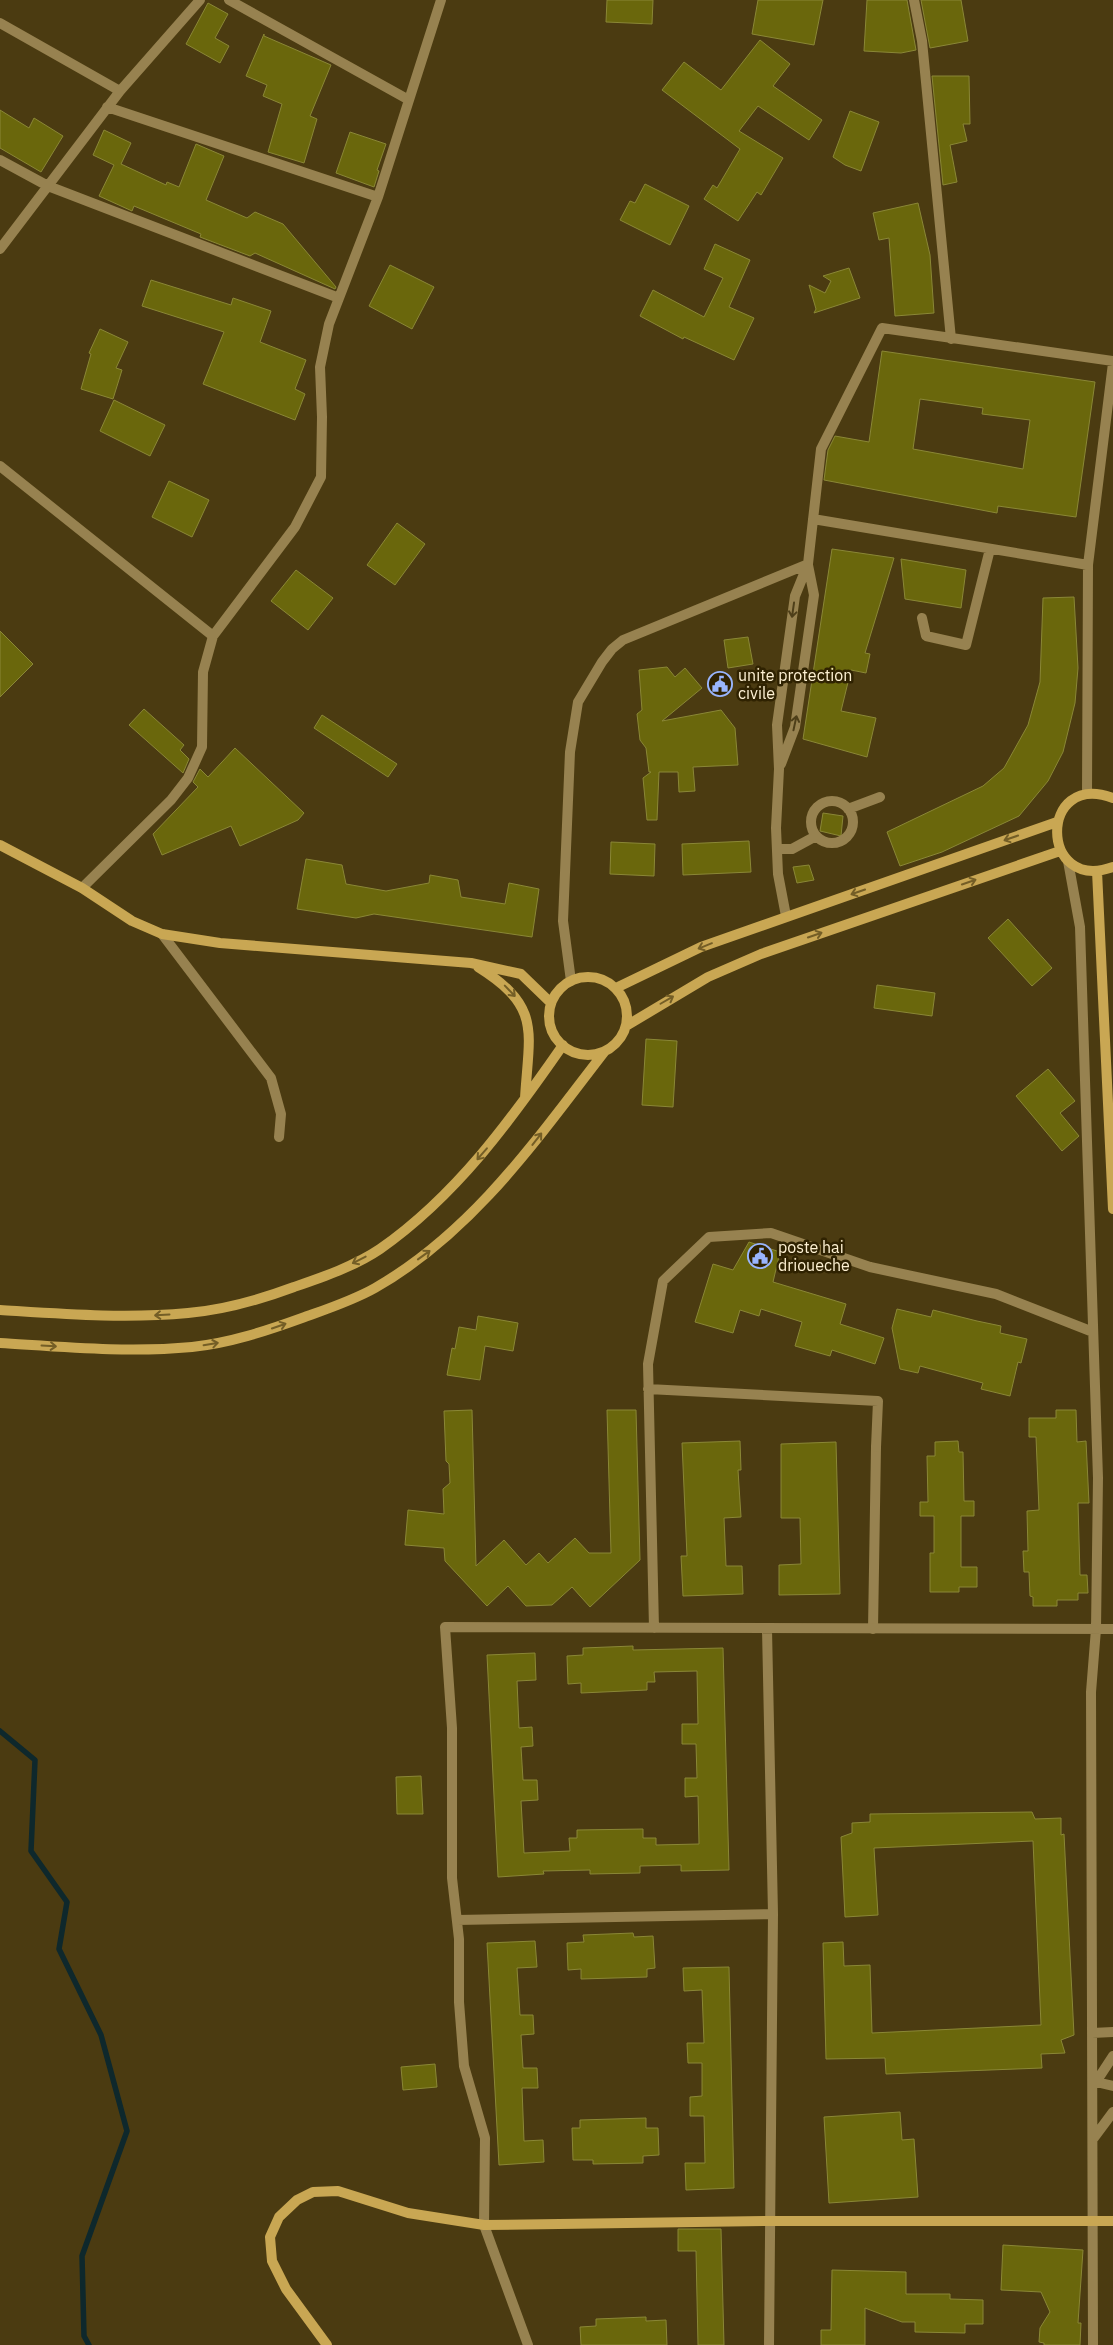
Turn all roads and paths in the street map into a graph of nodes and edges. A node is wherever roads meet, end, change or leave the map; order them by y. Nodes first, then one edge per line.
1 (200, 0) edge
2 (229, 0) edge
3 (441, 0) edge
4 (914, 0) edge
5 (0, 23) edge
6 (120, 91) junction
7 (409, 100) junction
8 (107, 107) junction
9 (0, 160) edge
10 (48, 186) junction
11 (378, 197) junction
12 (0, 249) edge
13 (340, 298) junction
14 (951, 339) junction
15 (1113, 362) edge
16 (0, 466) edge
17 (813, 519) junction
18 (990, 549) junction
19 (808, 564) junction
20 (1088, 565) junction
21 (922, 618) dead end
22 (213, 636) junction
23 (779, 769) junction
24 (1087, 794) junction
25 (880, 797) dead end
26 (1113, 798) edge
27 (848, 809) junction
28 (1057, 822) junction
29 (816, 836) junction
30 (0, 845) edge
31 (777, 849) junction
32 (1060, 851) junction
33 (1068, 861) junction
34 (1113, 867) edge
35 (1096, 871) junction
36 (82, 888) junction
37 (786, 916) junction
38 (162, 934) junction
39 (471, 963) junction
40 (571, 981) junction
41 (616, 988) junction
42 (551, 1003) junction
43 (626, 1026) junction
44 (563, 1045) junction
45 (604, 1051) junction
46 (524, 1100) junction
47 (278, 1137) dead end
48 (1113, 1209) edge
49 (0, 1310) edge
50 (1093, 1332) junction
51 (0, 1343) edge
52 (648, 1389) junction
53 (654, 1628) junction
54 (768, 1629) junction
55 (874, 1629) junction
56 (1096, 1629) junction
57 (1113, 1629) edge
58 (773, 1914) junction
59 (457, 1920) junction
60 (1113, 2032) edge
61 (1092, 2033) junction
62 (1113, 2056) edge
63 (1113, 2086) edge
64 (1113, 2112) edge
65 (1093, 2139) junction
66 (1094, 2221) junction
67 (770, 2222) junction
68 (1113, 2222) edge
69 (484, 2225) junction
70 (327, 2345) edge
71 (528, 2345) edge
72 (769, 2345) edge
73 (1093, 2345) edge

1 - 6 street
2 - 7 street
3 - 7 street
4 - 14 street
5 - 6 street
6 - 8 street
7 - 11 street
8 - 10 street
8 - 11 street
9 - 10 street
10 - 12 street
10 - 13 street
11 - 13 street
13 - 22 street
14 - 15 street
14 - 17 street
15 - 20 street
16 - 22 street
17 - 18 street
17 - 19 street
18 - 20 street
18 - 21 street
19 -> 23 street
23 -> 19 street
19 - 40 street
20 - 24 street
22 - 36 street
23 - 31 street
24 - 26 street
24 - 28 street
25 - 27 street
27 - 29 street
27 - 29 street
28 - 32 street
28 -> 37 street
29 - 31 street
30 - 36 street
31 - 37 street
32 - 33 street
43 -> 32 street
33 - 35 street
33 - 50 street
34 - 35 street
35 - 48 street
36 - 38 street
37 -> 41 street
38 - 39 street
38 - 47 street
39 - 42 street
39 -> 46 street
40 - 41 street
40 - 42 street
41 - 43 street
42 - 44 street
43 - 45 street
44 - 45 street
44 - 46 street
51 -> 45 street
46 -> 49 street
50 - 52 street
50 - 56 street
52 - 53 street
52 - 55 street
53 - 54 street
53 - 59 street
54 - 55 street
54 - 58 street
55 - 56 street
56 - 57 street
56 - 61 street
58 - 59 street
58 - 67 street
59 - 69 street
60 - 61 street
61 - 65 street
62 - 63 street
64 - 65 street
65 - 66 street
66 - 67 street
66 - 68 street
66 - 73 street
67 - 69 street
67 - 72 street
69 - 70 street
69 - 71 street

